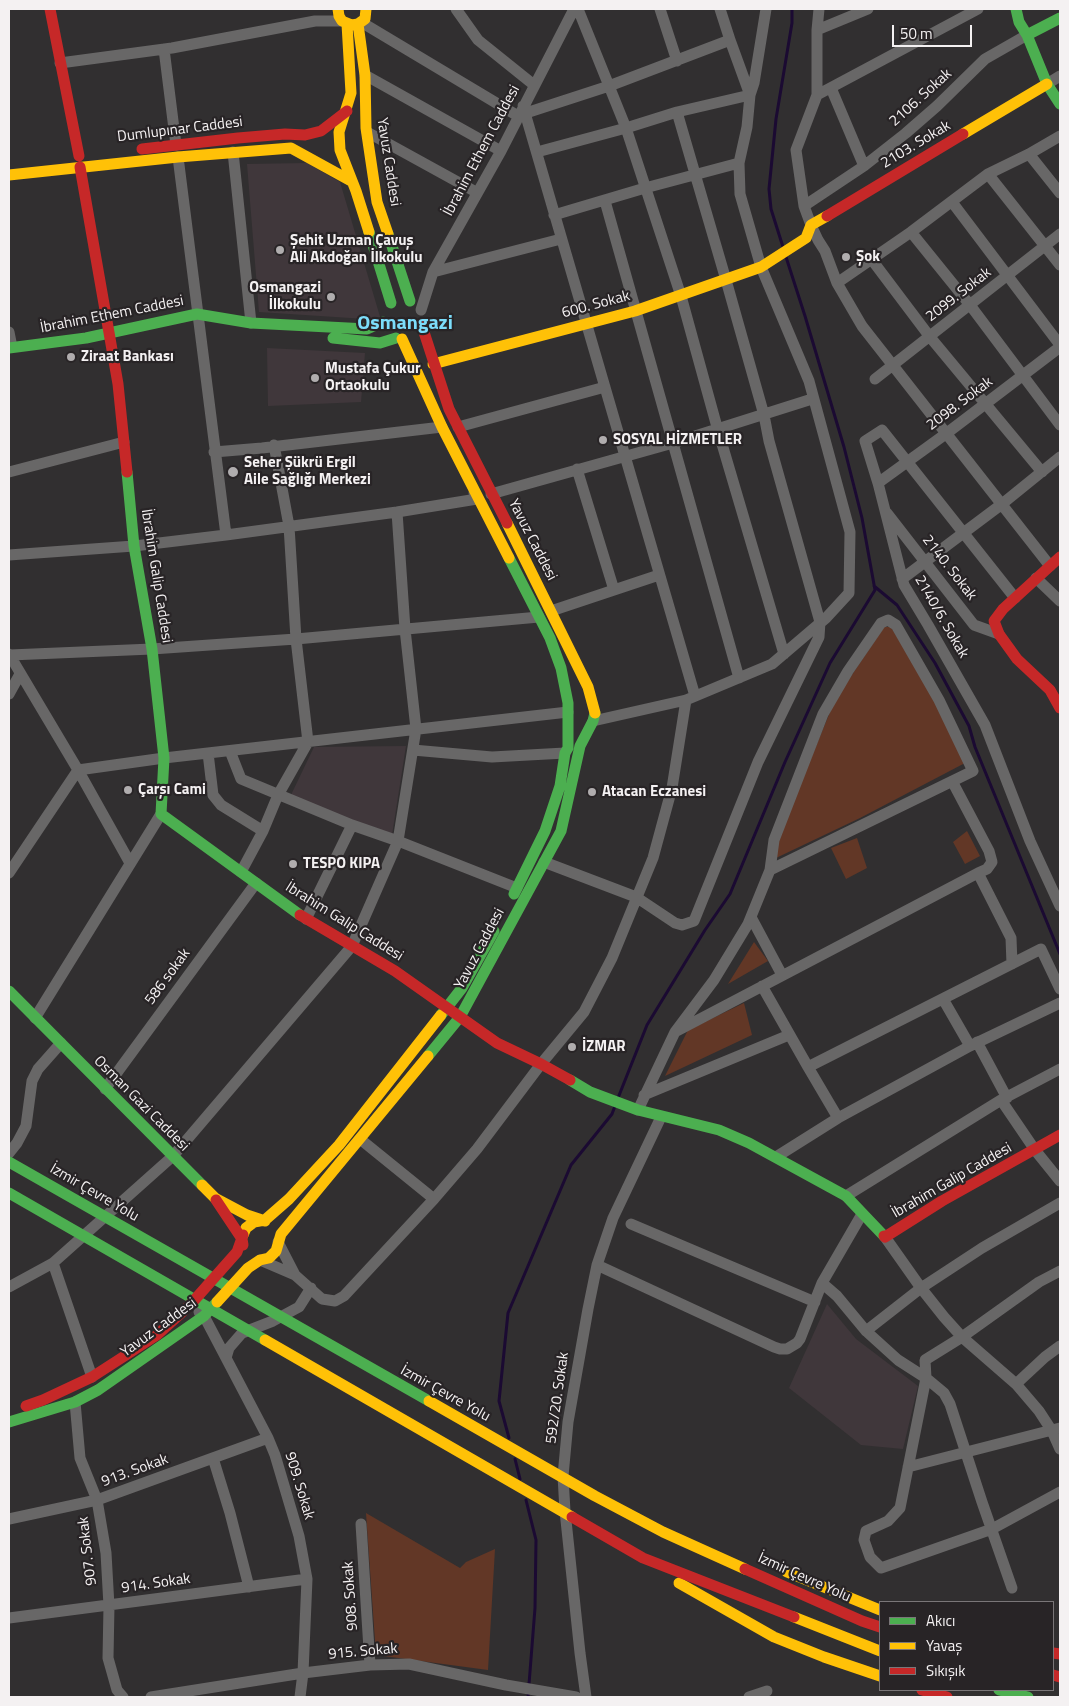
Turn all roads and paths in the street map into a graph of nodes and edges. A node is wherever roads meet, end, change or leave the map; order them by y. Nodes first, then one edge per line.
1 (50, 9) edge
2 (332, 9) edge
3 (338, 9) edge
4 (377, 9) edge
5 (456, 9) edge
6 (576, 9) edge
7 (660, 9) edge
8 (720, 9) edge
9 (766, 9) edge
10 (820, 9) edge
11 (868, 9) edge
12 (978, 9) edge
13 (1016, 9) edge
14 (1060, 18) edge
15 (356, 20) edge
16 (315, 21) junction
17 (817, 30) junction
18 (1027, 35) junction
19 (730, 40) junction
20 (164, 49) junction
21 (677, 60) junction
22 (60, 62) junction
23 (365, 75) junction
24 (1060, 76) edge
25 (1047, 84) junction
26 (534, 85) junction
27 (610, 86) junction
28 (831, 88) junction
29 (750, 95) junction
30 (817, 95) junction
31 (1060, 104) edge
32 (347, 111) junction
33 (522, 112) junction
34 (677, 112) junction
35 (626, 128) junction
36 (367, 132) junction
37 (1060, 136) edge
38 (177, 151) junction
39 (501, 151) junction
40 (234, 152) junction
41 (537, 152) junction
42 (1029, 154) junction
43 (79, 162) junction
44 (739, 163) junction
45 (9, 166) edge
46 (864, 166) junction
47 (694, 174) junction
48 (988, 174) junction
49 (9, 175) edge
50 (351, 180) junction
51 (644, 188) junction
52 (476, 192) junction
53 (1060, 193) edge
54 (605, 201) junction
55 (952, 202) junction
56 (804, 206) junction
57 (554, 215) junction
58 (811, 226) junction
59 (911, 232) junction
60 (1060, 234) edge
61 (561, 239) junction
62 (1046, 246) junction
63 (872, 260) junction
64 (1060, 265) edge
65 (762, 266) junction
66 (433, 272) junction
67 (1007, 277) junction
68 (726, 280) junction
69 (837, 283) junction
70 (682, 296) junction
71 (410, 301) junction
72 (391, 303) junction
73 (970, 305) junction
74 (421, 310) junction
75 (635, 311) junction
76 (197, 314) junction
77 (383, 322) junction
78 (251, 323) junction
79 (586, 324) junction
80 (422, 326) junction
81 (9, 332) edge
82 (108, 333) junction
83 (930, 337) junction
84 (399, 338) junction
85 (1060, 346) edge
86 (10, 348) edge
87 (433, 364) junction
88 (893, 366) junction
89 (1022, 375) junction
90 (875, 379) dead end
91 (605, 387) junction
92 (812, 399) junction
93 (986, 404) junction
94 (764, 415) junction
95 (1060, 424) edge
96 (442, 427) junction
97 (458, 427) junction
98 (717, 428) junction
99 (947, 433) junction
100 (124, 442) junction
101 (673, 443) junction
102 (274, 445) junction
103 (214, 452) junction
104 (624, 456) junction
105 (1060, 458) edge
106 (907, 462) junction
107 (577, 469) junction
108 (9, 472) edge
109 (1042, 472) junction
110 (878, 483) junction
111 (472, 488) junction
112 (491, 494) junction
113 (1002, 504) junction
114 (883, 508) junction
115 (397, 512) junction
116 (289, 526) junction
117 (963, 533) junction
118 (226, 535) junction
119 (134, 546) junction
120 (9, 555) edge
121 (1060, 557) edge
122 (925, 561) junction
123 (1050, 566) junction
124 (659, 575) junction
125 (1036, 578) junction
126 (902, 579) junction
127 (614, 590) junction
128 (1015, 598) junction
129 (1060, 600) edge
130 (551, 611) junction
131 (539, 617) junction
132 (820, 622) junction
133 (405, 629) junction
134 (999, 634) junction
135 (296, 639) junction
136 (152, 649) junction
137 (9, 654) edge
138 (784, 654) junction
139 (20, 674) junction
140 (739, 678) junction
141 (9, 694) edge
142 (690, 698) junction
143 (593, 703) junction
144 (568, 708) junction
145 (1060, 708) edge
146 (593, 721) junction
147 (416, 729) junction
148 (308, 742) junction
149 (413, 750) junction
150 (230, 751) junction
151 (208, 753) junction
152 (565, 753) junction
153 (164, 758) junction
154 (78, 770) junction
155 (952, 781) junction
156 (278, 795) junction
157 (161, 814) junction
158 (352, 825) junction
159 (263, 831) junction
160 (398, 841) junction
161 (544, 862) junction
162 (130, 863) junction
163 (770, 870) junction
164 (241, 872) junction
165 (9, 873) edge
166 (978, 873) junction
167 (256, 883) junction
168 (517, 888) junction
169 (636, 897) junction
170 (1060, 906) edge
171 (750, 917) junction
172 (306, 919) junction
173 (352, 946) junction
174 (1012, 964) junction
175 (782, 976) junction
176 (762, 986) junction
177 (1060, 989) edge
178 (9, 991) edge
179 (943, 999) junction
180 (1060, 1003) edge
181 (447, 1007) junction
182 (460, 1016) junction
183 (35, 1018) junction
184 (675, 1032) junction
185 (789, 1035) junction
186 (61, 1043) junction
187 (973, 1044) junction
188 (541, 1064) junction
189 (808, 1067) junction
190 (1060, 1069) edge
191 (105, 1089) junction
192 (644, 1095) junction
193 (1004, 1099) junction
194 (638, 1110) junction
195 (661, 1117) junction
196 (838, 1118) junction
197 (1060, 1135) edge
198 (360, 1139) junction
199 (1035, 1150) junction
200 (9, 1153) edge
201 (172, 1156) junction
202 (776, 1157) junction
203 (9, 1162) edge
204 (1060, 1181) edge
205 (9, 1193) edge
206 (846, 1196) junction
207 (215, 1198) junction
208 (434, 1199) junction
209 (1060, 1203) edge
210 (862, 1214) junction
211 (265, 1220) junction
212 (631, 1224) dead end
213 (885, 1237) junction
214 (242, 1239) junction
215 (278, 1242) junction
216 (260, 1260) junction
217 (53, 1263) junction
218 (597, 1264) junction
219 (1060, 1271) edge
220 (295, 1275) junction
221 (822, 1283) junction
222 (9, 1287) edge
223 (310, 1288) junction
224 (920, 1288) junction
225 (815, 1302) junction
226 (190, 1305) junction
227 (204, 1316) junction
228 (866, 1331) junction
229 (962, 1337) junction
230 (1060, 1346) edge
231 (226, 1358) junction
232 (92, 1377) junction
233 (926, 1378) junction
234 (1016, 1384) junction
235 (75, 1402) junction
236 (9, 1411) edge
237 (9, 1422) edge
238 (1056, 1429) edge
239 (268, 1438) junction
240 (1060, 1449) edge
241 (966, 1452) junction
242 (213, 1458) junction
243 (908, 1467) junction
244 (1060, 1492) edge
245 (97, 1500) junction
246 (9, 1519) edge
247 (361, 1524) dead end
248 (992, 1529) junction
249 (663, 1532) junction
250 (643, 1558) junction
251 (755, 1561) dead end
252 (773, 1567) dead end
253 (307, 1579) junction
254 (249, 1587) junction
255 (1012, 1588) dead end
256 (109, 1606) junction
257 (879, 1610) edge
258 (9, 1618) edge
259 (879, 1626) edge
260 (879, 1651) edge
261 (370, 1665) junction
262 (303, 1673) junction
263 (879, 1676) edge
264 (767, 1691) dead end
265 (926, 1691) edge
266 (1003, 1691) edge
267 (123, 1697) edge
268 (151, 1697) edge
269 (300, 1697) edge
270 (576, 1697) edge
271 (586, 1697) edge
272 (749, 1697) edge
273 (947, 1697) edge
274 (1028, 1697) edge

1 - 22 main road, İbrahim Galip Caddesi
2 - 16 street
3 - 15 main road
4 - 15 street
5 - 26 street
6 - 26 street, İbrahim Ethem Caddesi
6 - 27 street
7 - 21 street
8 - 19 street
9 - 29 street
10 - 17 street
11 - 17 street
12 - 28 street
13 - 18 main road
14 - 18 main road, 2106. Sokak
15 - 16 street
15 - 23 main road, Yavuz Caddesi
15 - 32 main road
15 - 33 street
16 - 20 street
17 - 30 street
18 - 25 main road
18 - 46 street, 2106. Sokak
19 - 21 street
19 - 29 street
20 - 22 street
20 - 38 street
21 - 27 street
22 - 43 main road, İbrahim Galip Caddesi
23 - 36 main road, Yavuz Caddesi
23 - 39 street
24 - 25 street
25 - 31 main road
25 - 58 main road, 2103. Sokak
26 - 33 street, İbrahim Ethem Caddesi
27 - 33 street
27 - 35 street
28 - 30 street
28 - 46 street
29 - 34 street
29 - 44 street
30 - 56 street
32 - 38 main road, Dumlupınar Caddesi
32 - 50 main road
33 - 39 street, İbrahim Ethem Caddesi
33 - 41 street
34 - 35 street
34 - 47 street
35 - 41 street
35 - 51 street
36 - 52 street
36 - 71 main road, Yavuz Caddesi
37 - 42 street
38 - 40 main road
38 - 43 main road, Dumlupınar Caddesi
38 - 76 street
39 - 52 street, İbrahim Ethem Caddesi
40 - 50 main road
40 - 78 street
41 - 57 street
42 - 48 street
42 - 53 street
43 - 45 main road, Dumlupınar Caddesi
43 - 49 main road
43 - 82 main road, İbrahim Galip Caddesi
44 - 47 street
44 - 65 street
46 - 56 street, 2106. Sokak
47 - 51 street
47 - 68 street
48 - 55 street
48 - 62 street
50 - 72 main road
51 - 54 street
51 - 70 street
52 - 66 street, İbrahim Ethem Caddesi
54 - 57 street
54 - 75 street
55 - 59 street
55 - 67 street
56 - 58 street
57 - 61 street
58 - 65 main road, 600. Sokak
58 - 69 street
59 - 63 street
59 - 73 street
60 - 62 street, 2099. Sokak
61 - 66 street
61 - 79 street
62 - 64 street
62 - 67 street, 2099. Sokak
63 - 69 street
63 - 83 street
65 - 68 main road, 600. Sokak
65 - 92 street
66 - 74 street, İbrahim Ethem Caddesi
67 - 73 street, 2099. Sokak
67 - 85 street
68 - 70 main road, 600. Sokak
68 - 94 street
69 - 88 street
70 - 75 main road, 600. Sokak
70 - 98 street
71 - 72 main road
71 - 74 main road
72 - 77 main road
73 - 83 street, 2099. Sokak
73 - 89 street
74 - 80 main road
75 - 79 main road, 600. Sokak
75 - 101 street
76 - 78 main road, İbrahim Ethem Caddesi
76 - 82 main road, İbrahim Ethem Caddesi
76 - 103 street
77 - 78 main road, İbrahim Ethem Caddesi
77 - 84 main road
78 - 84 main road, İbrahim Ethem Caddesi
79 - 87 main road, 600. Sokak
79 - 91 street
80 - 84 main road
80 - 87 main road, Yavuz Caddesi
81 - 86 street
82 - 86 main road, İbrahim Ethem Caddesi
82 - 100 main road, İbrahim Galip Caddesi
83 - 88 street, 2099. Sokak
83 - 93 street
84 - 96 main road, Yavuz Caddesi
85 - 89 street, 2098. Sokak
87 - 97 main road, Yavuz Caddesi
88 - 90 street, 2099. Sokak
88 - 99 street
89 - 93 street, 2098. Sokak
89 - 95 street
91 - 97 street
91 - 104 street
92 - 94 street
92 - 132 street
93 - 99 street, 2098. Sokak
93 - 109 street
94 - 98 street
94 - 132 street
96 - 102 street
96 - 111 main road, Yavuz Caddesi
97 - 112 main road, Yavuz Caddesi
98 - 101 street
98 - 138 street
99 - 106 street, 2098. Sokak
99 - 113 street
100 - 108 street
100 - 119 main road, İbrahim Galip Caddesi
101 - 104 street
101 - 140 street
102 - 103 street
102 - 116 street
103 - 118 street
104 - 107 street
104 - 124 street
105 - 109 street
106 - 110 street, 2098. Sokak
106 - 110 street, 2140/6. Sokak
106 - 117 street, 2140/6. Sokak
107 - 112 street
107 - 127 street
109 - 113 street
110 - 114 street, 2140/6. Sokak
111 - 115 street
111 - 131 main road, Yavuz Caddesi
112 - 130 main road, Yavuz Caddesi
113 - 117 street
113 - 123 street
114 - 122 street, 2140. Sokak
114 - 126 street, 2140/6. Sokak
115 - 116 street
115 - 133 street
116 - 118 street
116 - 135 street
117 - 122 street
117 - 128 street, 2140/6. Sokak
118 - 119 street
119 - 120 street
119 - 136 main road, İbrahim Galip Caddesi
121 - 123 main road
122 - 126 street
122 - 134 street, 2140. Sokak
123 - 125 main road
124 - 127 street
124 - 142 street
125 - 128 main road
125 - 129 street
126 - 170 street, 2140/6. Sokak
127 - 130 street
128 - 134 main road
130 - 143 main road, Yavuz Caddesi
131 - 133 street
131 - 144 main road, Yavuz Caddesi
132 - 138 street
132 - 169 street
133 - 135 street
133 - 147 street
134 - 145 main road
135 - 136 street
135 - 148 street
136 - 137 street
136 - 153 main road, İbrahim Galip Caddesi
137 - 139 street
138 - 140 street
139 - 141 street
139 - 154 street
140 - 142 street
142 - 146 street
142 - 169 street
143 - 144 main road
143 - 146 main road, Yavuz Caddesi
144 - 146 main road
144 - 147 street
144 - 152 main road, Yavuz Caddesi
146 - 161 main road, Yavuz Caddesi
147 - 148 street
147 - 149 street
148 - 150 street
148 - 156 street
149 - 152 street
149 - 160 street
150 - 151 street
150 - 156 street
151 - 153 street
151 - 159 street
152 - 168 main road, Yavuz Caddesi
153 - 154 street
153 - 157 main road, İbrahim Galip Caddesi
154 - 162 street
154 - 165 street
155 - 163 street
155 - 163 street
155 - 166 street
156 - 158 street
156 - 159 street
157 - 162 street
157 - 164 main road, İbrahim Galip Caddesi
158 - 160 street
158 - 172 street
159 - 164 street
160 - 168 street
160 - 173 street
161 - 169 street
161 - 182 main road, Yavuz Caddesi
162 - 183 street
163 - 171 street
164 - 167 main road, İbrahim Galip Caddesi
166 - 174 street
166 - 175 street
167 - 172 main road, İbrahim Galip Caddesi
167 - 191 street, 586 sokak
168 - 181 main road, Yavuz Caddesi
169 - 188 street
171 - 175 street
171 - 184 street
172 - 173 main road, İbrahim Galip Caddesi
173 - 181 main road, İbrahim Galip Caddesi
173 - 201 street
174 - 177 street
174 - 179 street
175 - 176 street
176 - 184 street
176 - 185 street
178 - 183 main road, Osman Gazi Caddesi
179 - 187 street
179 - 189 street
180 - 187 street
181 - 182 main road, İbrahim Galip Caddesi
181 - 211 main road, Yavuz Caddesi
182 - 188 main road, İbrahim Galip Caddesi
182 - 198 main road, Yavuz Caddesi
183 - 186 main road, Osman Gazi Caddesi
184 - 192 street
185 - 189 street
185 - 192 street
186 - 191 main road, Osman Gazi Caddesi
186 - 200 street
187 - 193 street
187 - 196 street
188 - 194 main road, İbrahim Galip Caddesi
188 - 208 street
189 - 196 street
190 - 193 street
191 - 201 main road, Osman Gazi Caddesi
192 - 194 street
193 - 199 street
193 - 206 street
194 - 195 main road, İbrahim Galip Caddesi
195 - 202 main road, İbrahim Galip Caddesi
195 - 218 street, 592/20. Sokak
196 - 202 street
197 - 199 main road, İbrahim Galip Caddesi
198 - 208 street
198 - 215 main road, Yavuz Caddesi
199 - 204 street
199 - 213 main road, İbrahim Galip Caddesi
201 - 207 main road, Osman Gazi Caddesi
201 - 217 street
202 - 206 main road, İbrahim Galip Caddesi
203 - 249 main road, İzmir Çevre Yolu
205 - 250 main road
206 - 210 main road, İbrahim Galip Caddesi
207 - 211 main road, Osman Gazi Caddesi
207 - 214 main road
208 - 223 street
209 - 224 street
210 - 213 main road, İbrahim Galip Caddesi
210 - 221 street
211 - 214 main road, Yavuz Caddesi
211 - 215 main road
212 - 225 street
213 - 224 street
214 - 216 main road
214 - 226 main road, Yavuz Caddesi
215 - 216 main road, Yavuz Caddesi
215 - 220 street
216 - 220 street
216 - 227 main road, Yavuz Caddesi
217 - 222 street
217 - 232 street
218 - 225 street
218 - 271 street, 592/20. Sokak
219 - 229 street
220 - 223 street
221 - 225 street
221 - 228 street
223 - 231 street
224 - 228 street
224 - 229 street
226 - 227 street, 909. Sokak
226 - 232 main road, Yavuz Caddesi
227 - 231 street, 909. Sokak
227 - 235 main road, Yavuz Caddesi
228 - 233 street
229 - 233 street
229 - 234 street
230 - 234 street
231 - 239 street, 909. Sokak
232 - 236 main road, Yavuz Caddesi
233 - 241 street
233 - 243 street
234 - 238 street
235 - 237 main road, Yavuz Caddesi
235 - 245 street, 907. Sokak
238 - 240 street
238 - 241 street
239 - 242 street, 913. Sokak
239 - 253 street, 909. Sokak
241 - 243 street
241 - 248 street
242 - 245 street, 913. Sokak
242 - 254 street
243 - 248 street
244 - 248 street
245 - 246 street, 913. Sokak
245 - 256 street, 907. Sokak
247 - 261 street, 908. Sokak
248 - 255 street
249 - 251 main road
249 - 259 main road, İzmir Çevre Yolu
250 - 260 main road
250 - 263 main road
252 - 257 main road
253 - 254 street, 914. Sokak
253 - 262 street, 909. Sokak
254 - 256 street, 914. Sokak
256 - 258 street, 914. Sokak
256 - 267 street, 907. Sokak
261 - 262 street, 915. Sokak
261 - 270 street, 915. Sokak
262 - 268 street, 915. Sokak
262 - 269 street, 909. Sokak
264 - 272 street
265 - 273 main road
266 - 274 main road

